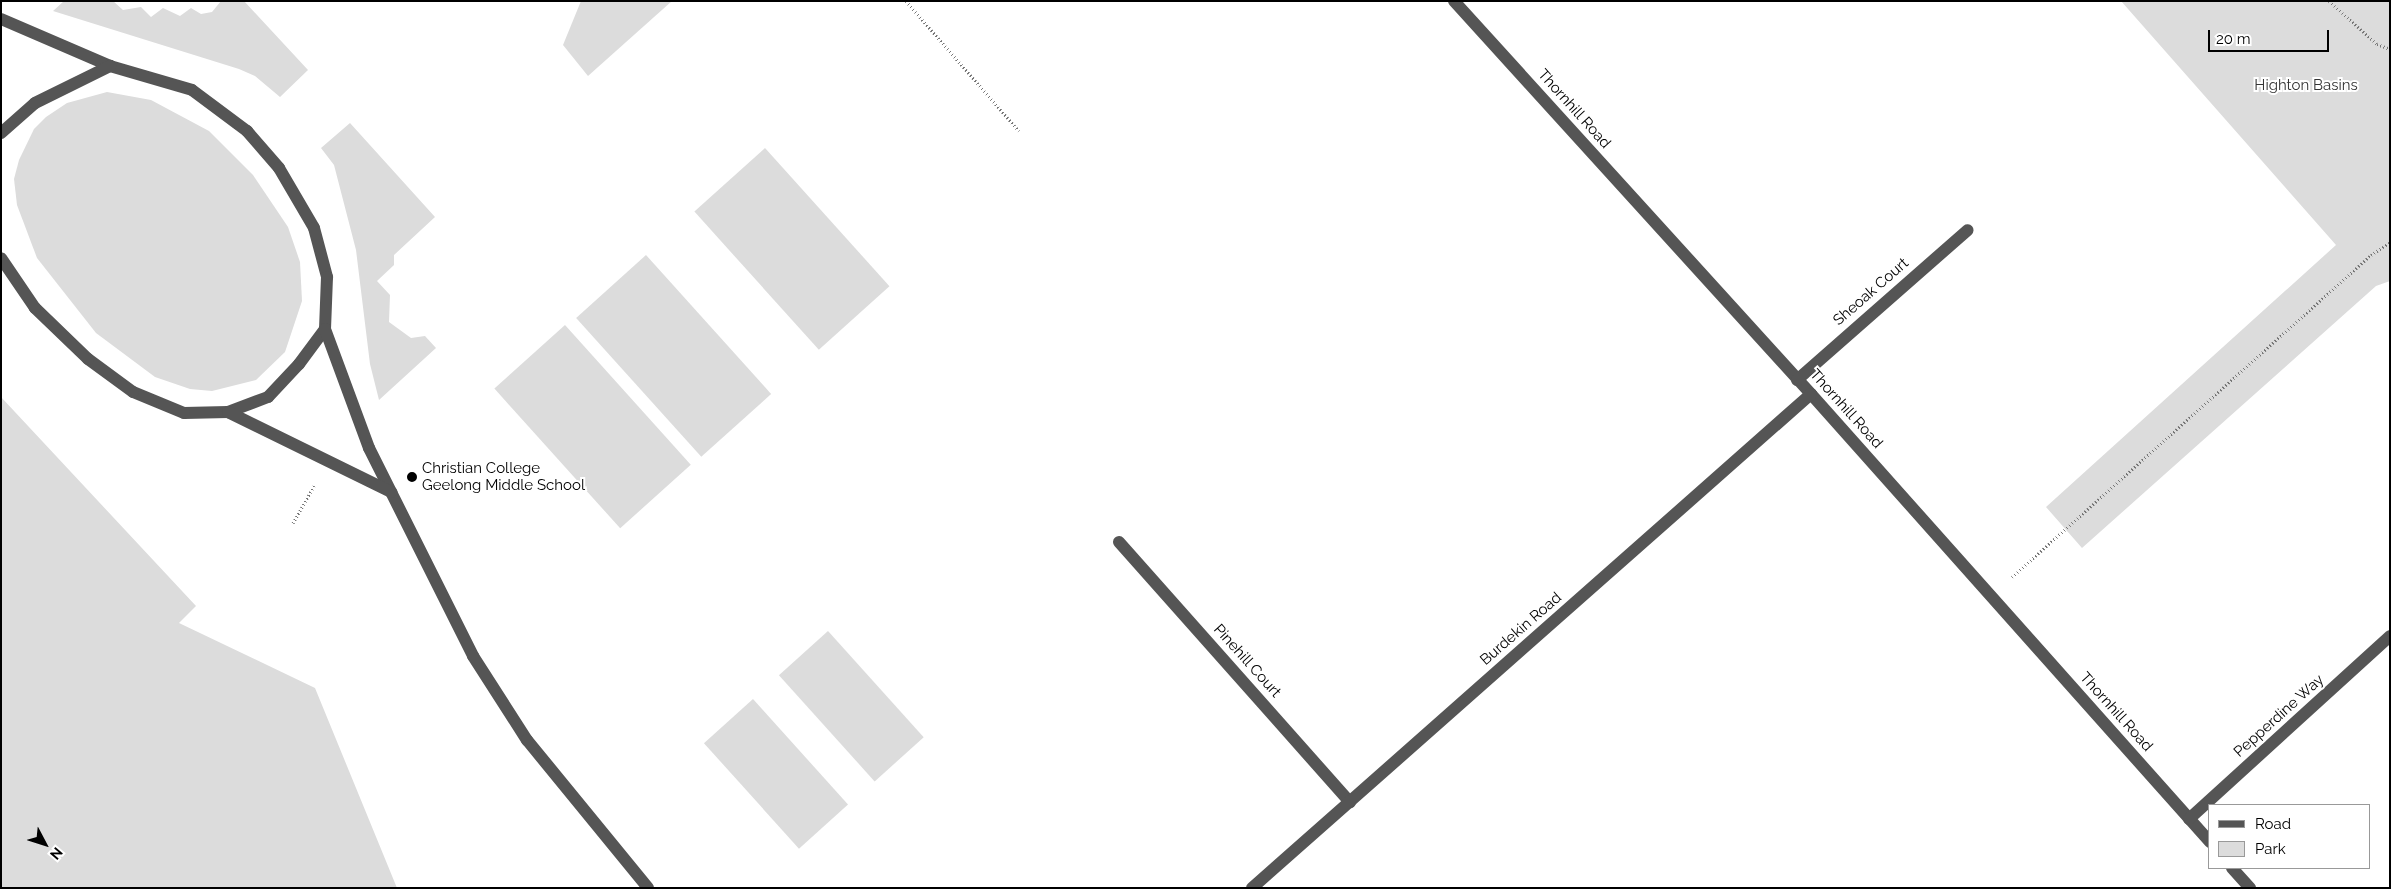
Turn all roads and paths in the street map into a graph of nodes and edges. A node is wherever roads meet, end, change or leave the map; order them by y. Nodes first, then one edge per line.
1 (906, 1) edge
2 (1454, 1) edge
3 (2329, 1) edge
4 (1, 19) edge
5 (2390, 49) edge
6 (110, 66) junction
7 (1019, 131) dead end
8 (1, 133) edge
9 (1968, 230) dead end
10 (2390, 242) edge
11 (1, 258) edge
12 (325, 329) junction
13 (1797, 380) junction
14 (1811, 394) junction
15 (228, 412) junction
16 (318, 479) dead end
17 (390, 492) junction
18 (293, 523) dead end
19 (1119, 542) dead end
20 (1991, 596) junction
21 (2390, 636) edge
22 (1350, 802) junction
23 (2189, 819) junction
24 (2208, 840) edge
25 (2233, 869) edge
26 (648, 888) edge
27 (1252, 888) edge
28 (2250, 888) edge

1 - 7 path
2 - 13 street, Thornhill Road
3 - 5 path
4 - 6 street
6 - 8 street
6 - 12 street
9 - 13 street, Sheoak Court
10 - 20 path
11 - 15 street
12 - 15 street
12 - 17 street
13 - 14 street, Thornhill Road
14 - 20 street, Thornhill Road
14 - 22 street, Burdekin Road
15 - 17 street
16 - 18 path
17 - 26 street
19 - 22 street, Pinehill Court
20 - 23 street, Thornhill Road
21 - 23 street, Pepperdine Way
22 - 27 street, Burdekin Road
23 - 24 street, Thornhill Road
25 - 28 street

